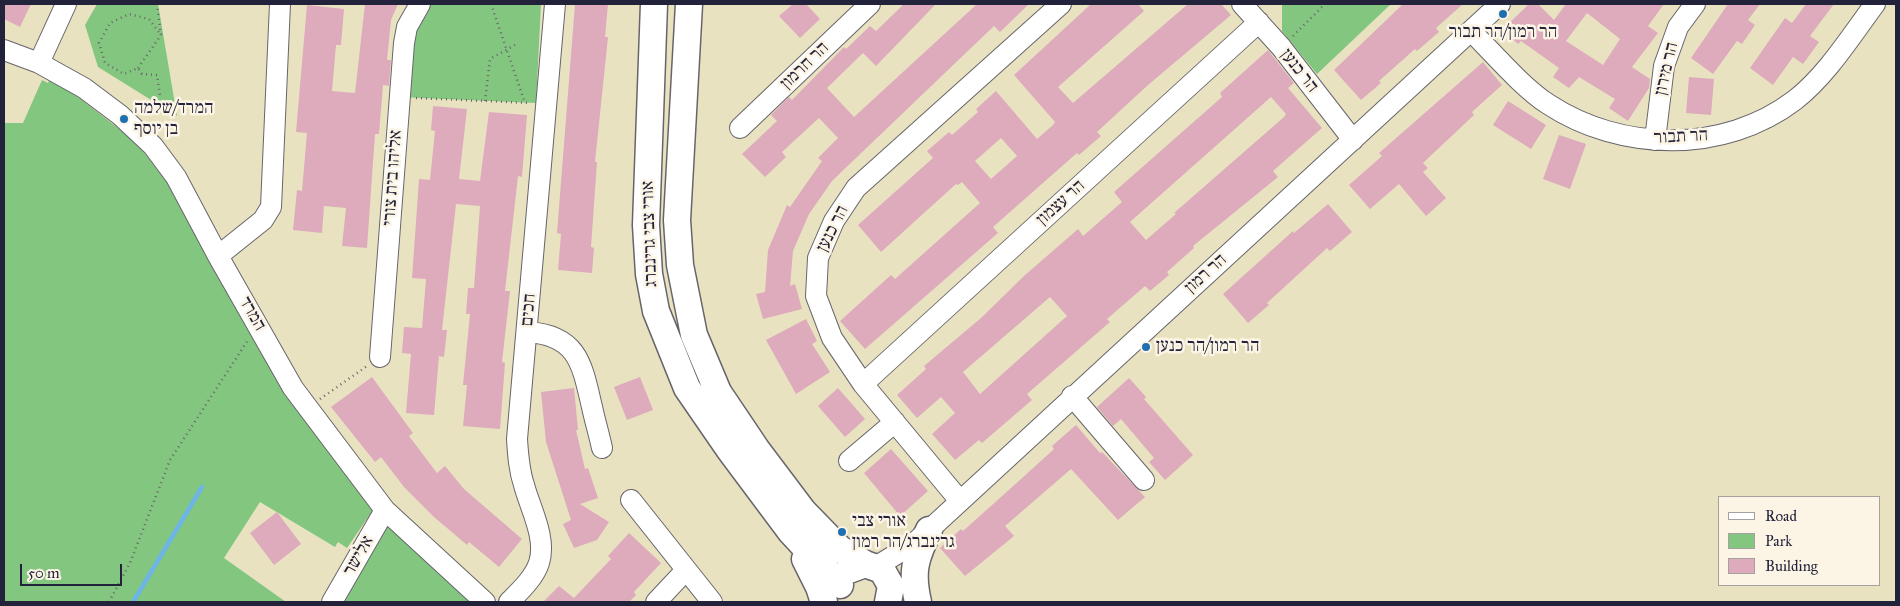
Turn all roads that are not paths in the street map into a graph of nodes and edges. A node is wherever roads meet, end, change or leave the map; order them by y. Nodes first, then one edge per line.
1 (66, 4) edge
2 (280, 4) edge
3 (420, 4) edge
4 (555, 4) edge
5 (654, 4) edge
6 (689, 4) edge
7 (870, 4) edge
8 (1061, 4) edge
9 (1242, 4) edge
10 (1500, 4) edge
11 (1695, 4) edge
12 (1876, 4) edge
13 (1259, 22) junction
14 (1471, 31) junction
15 (4, 50) edge
16 (39, 63) junction
17 (740, 128) dead end
18 (1353, 140) junction
19 (1655, 140) junction
20 (218, 256) junction
21 (526, 332) junction
22 (380, 357) road end
23 (863, 384) junction
24 (1072, 396) junction
25 (895, 422) junction
26 (602, 448) dead end
27 (849, 461) dead end
28 (1144, 480) dead end
29 (631, 500) dead end
30 (960, 501) junction
31 (385, 510) junction
32 (921, 537) junction
33 (686, 570) junction
34 (885, 584) edge
35 (836, 597) edge
36 (332, 602) edge
37 (485, 602) edge
38 (509, 602) edge
39 (656, 602) edge
40 (712, 602) edge
41 (918, 602) edge

1 - 16 street
2 - 20 street
3 - 22 street, אליהו בית צורי
4 - 21 street, חכים
5 - 35 main road, אורי צבי גרינברג
6 - 34 main road, אורי צבי גרינברג
7 - 17 street, הר חרמון
8 - 23 street, הר כנען
9 - 13 street, הר כנען
10 - 14 street, הר רמון
11 - 19 street, הר מירון
12 - 19 street, הר תבור
13 - 18 street, הר כנען
13 - 23 street, הר עצמון
14 - 18 street, הר רמון
14 - 19 street, הר תבור
15 - 16 street, המרד
16 - 20 street, המרד
18 - 24 street, הר רמון
20 - 31 street, המרד
21 - 26 street
21 - 38 street, חכים
23 - 25 street, הר כנען
24 - 28 street
24 - 30 street, הר רמון
25 - 27 street
25 - 30 street, הר כנען
29 - 33 street
30 - 32 street, הר רמון
31 - 36 street, אלישר
31 - 37 street, המרד
32 - 34 street, הר רמון
32 - 41 main road
33 - 39 street
33 - 40 street
34 - 35 main road

